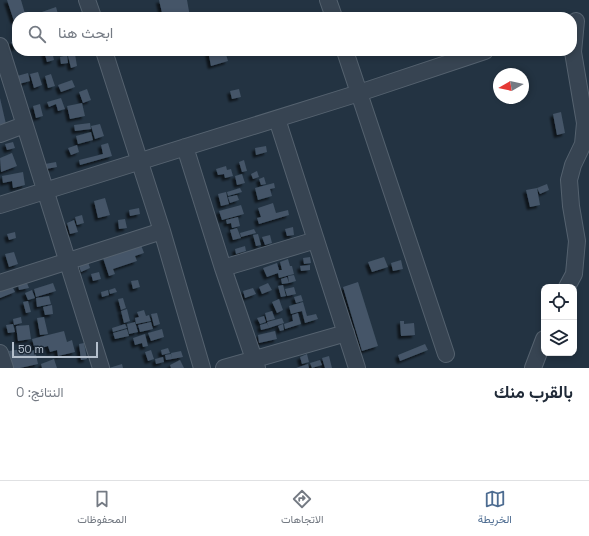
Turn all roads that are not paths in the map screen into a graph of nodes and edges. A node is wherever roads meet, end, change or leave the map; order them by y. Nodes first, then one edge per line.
1 (87, 0) edge
2 (328, 0) edge
3 (91, 12) edge
4 (332, 12) edge
5 (579, 20) edge
6 (577, 31) edge
7 (0, 46) edge
8 (106, 56) edge
9 (347, 56) edge
10 (471, 56) edge
11 (574, 56) edge
12 (359, 94) junction
13 (277, 119) junction
14 (24, 125) junction
15 (0, 134) edge
16 (185, 147) junction
17 (140, 162) junction
18 (46, 191) junction
19 (0, 205) edge
20 (162, 231) junction
21 (316, 240) junction
22 (67, 261) junction
23 (223, 268) junction
24 (0, 283) edge
25 (569, 284) edge
26 (346, 333) junction
27 (541, 347) edge
28 (0, 353) edge
29 (446, 354) dead end
30 (255, 364) edge
31 (5, 368) edge
32 (101, 368) edge
33 (202, 368) edge
34 (224, 368) edge
35 (357, 368) edge
36 (533, 368) edge

1 - 3 street
2 - 4 street
5 - 6 street
7 - 14 street
8 - 17 street
9 - 12 street
10 - 12 street
11 - 25 street
12 - 13 street
12 - 29 street
13 - 16 street
13 - 21 street
14 - 15 street
14 - 18 street
16 - 17 street
16 - 23 street
17 - 18 street
17 - 20 street
18 - 19 street
18 - 22 street
20 - 22 street
20 - 33 street
21 - 23 street
21 - 26 street
22 - 24 street
22 - 32 street
23 - 30 street
26 - 30 street
26 - 35 street
27 - 36 street
28 - 31 street
30 - 34 street

